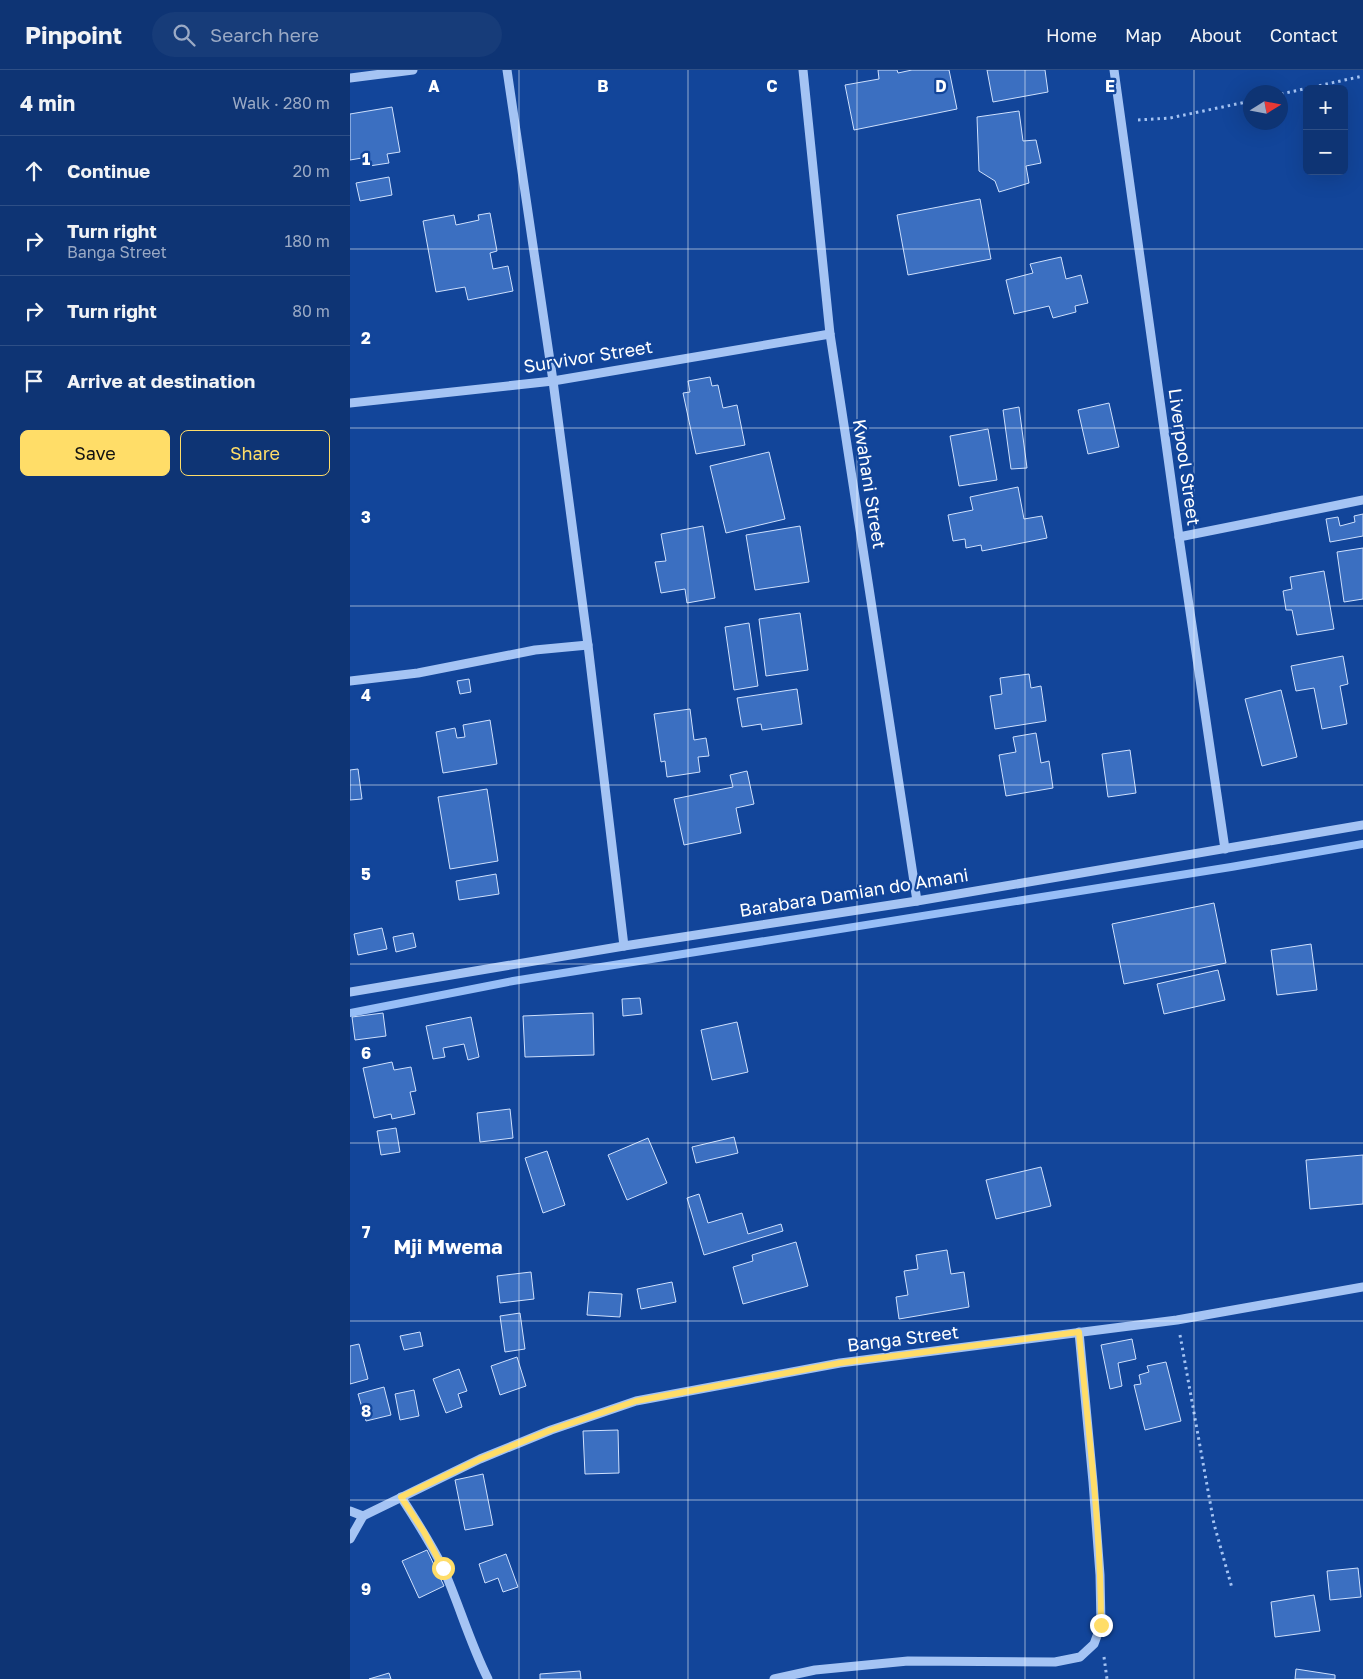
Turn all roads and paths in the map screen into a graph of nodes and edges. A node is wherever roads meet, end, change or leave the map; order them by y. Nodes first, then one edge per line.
1 (412, 70) edge
2 (507, 70) edge
3 (803, 70) edge
4 (1114, 70) edge
5 (1363, 76) edge
6 (350, 78) edge
7 (1288, 92) edge
8 (1243, 102) edge
9 (1120, 118) junction
10 (830, 334) junction
11 (553, 381) junction
12 (350, 403) edge
13 (1363, 500) edge
14 (1179, 537) junction
15 (588, 645) junction
16 (350, 681) edge
17 (1363, 825) edge
18 (1225, 848) junction
19 (917, 901) junction
20 (624, 946) junction
21 (350, 992) edge
22 (1363, 1288) edge
23 (1177, 1320) junction
24 (1079, 1332) junction
25 (401, 1497) junction
26 (350, 1511) edge
27 (363, 1516) junction
28 (350, 1539) edge
29 (1232, 1588) dead end
30 (488, 1679) edge
31 (774, 1679) edge

1 - 6 street
2 - 11 street
3 - 10 street, Kwahani Street
4 - 9 street, Liverpool Street
5 - 7 path
8 - 9 path
9 - 14 street, Liverpool Street
10 - 11 street, Survivor Street
10 - 19 street, Kwahani Street
11 - 12 street, Survivor Street
11 - 15 street
13 - 14 street
14 - 18 street, Liverpool Street
15 - 16 street
15 - 20 street
17 - 18 street, Barabara Damian do Amani
18 - 19 street, Barabara Damian do Amani
19 - 20 street, Barabara Damian do Amani
20 - 21 street, Barabara Damian do Amani
22 - 23 street, Banga Street
23 - 24 street, Banga Street
23 - 29 path
24 - 25 street, Banga Street
24 - 31 street
25 - 27 street, Banga Street
25 - 30 street
26 - 27 street
27 - 28 street

